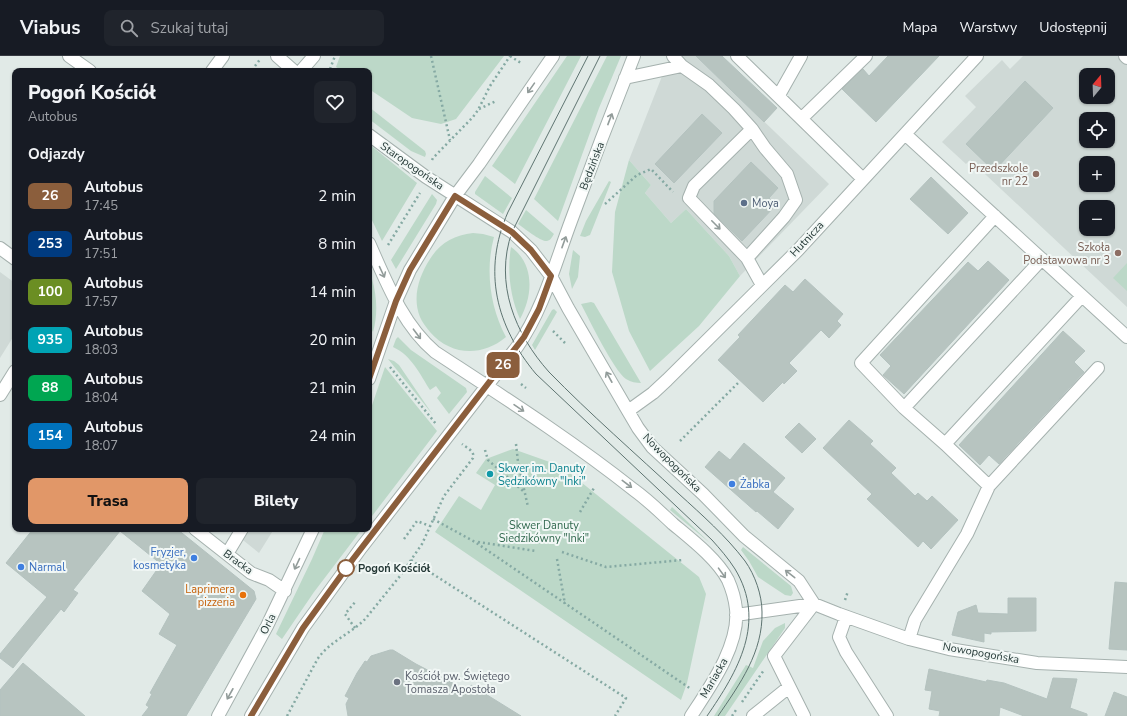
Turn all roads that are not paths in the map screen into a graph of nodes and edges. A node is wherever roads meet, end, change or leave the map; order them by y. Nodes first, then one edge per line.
1 (69, 56) edge
2 (223, 56) edge
3 (277, 56) edge
4 (314, 56) edge
5 (553, 56) edge
6 (634, 56) edge
7 (673, 56) edge
8 (737, 56) edge
9 (801, 56) edge
10 (866, 56) edge
11 (977, 56) edge
12 (1125, 56) edge
13 (1127, 58) edge
14 (682, 66) junction
15 (86, 68) edge
16 (214, 68) edge
17 (291, 68) edge
18 (304, 68) edge
19 (625, 78) junction
20 (778, 96) junction
21 (802, 118) junction
22 (752, 129) junction
23 (905, 134) junction
24 (372, 136) edge
25 (863, 179) junction
26 (455, 196) junction
27 (995, 216) junction
28 (0, 248) edge
29 (372, 249) edge
30 (12, 257) edge
31 (747, 258) junction
32 (1042, 259) junction
33 (551, 276) junction
34 (762, 285) junction
35 (1082, 296) junction
36 (396, 301) junction
37 (1127, 337) edge
38 (1098, 368) dead end
39 (372, 370) edge
40 (487, 386) junction
41 (11, 387) edge
42 (0, 395) edge
43 (904, 408) junction
44 (628, 411) junction
45 (945, 444) junction
46 (989, 486) junction
47 (199, 532) edge
48 (240, 532) edge
49 (312, 532) edge
50 (227, 554) junction
51 (285, 591) junction
52 (814, 604) junction
53 (736, 615) junction
54 (843, 615) junction
55 (909, 639) junction
56 (1127, 667) edge
57 (789, 687) junction
58 (218, 716) edge
59 (251, 716) edge
60 (691, 716) edge
61 (753, 716) edge
62 (804, 716) edge
63 (887, 716) edge

1 - 15 street
2 - 16 street
3 - 17 street
4 - 18 street
5 -> 26 street
6 - 19 street, Będzińska
7 - 14 street
8 - 20 street
9 - 20 street
10 - 21 street
11 - 23 street, Hutnicza
12 - 13 street
14 - 19 street
14 - 22 street
33 -> 19 street, Będzińska
20 - 21 street
21 - 25 street
22 - 31 street
22 -> 31 street
23 - 25 street, Hutnicza
23 - 27 street
24 - 26 street, Staropogońska
25 - 34 street, Hutnicza
26 - 33 street, Staropogońska
26 - 36 street
27 - 32 street
27 - 43 street
28 - 30 street
29 -> 36 street
31 - 34 street
32 - 35 street
32 - 43 street
33 - 40 street, Będzińska
44 -> 33 street, Nowopogońska
34 - 44 street, Hutnicza
35 - 37 street
35 - 45 street
36 - 39 street
36 -> 40 street
38 - 46 street
40 -> 53 street
40 - 59 street
41 - 42 street
43 - 45 street
52 -> 44 street, Nowopogońska
45 - 46 street
46 - 55 street
47 - 50 street, Bracka
48 - 50 street
49 -> 51 street, Orla
50 - 51 street, Bracka
51 -> 58 street, Orla
52 - 53 street
52 - 54 street, Nowopogońska
52 - 57 street
53 - 60 street, Mariacka
54 - 55 street, Nowopogońska
54 - 63 street
55 - 56 street, Nowopogońska
57 - 61 street
57 - 62 street

